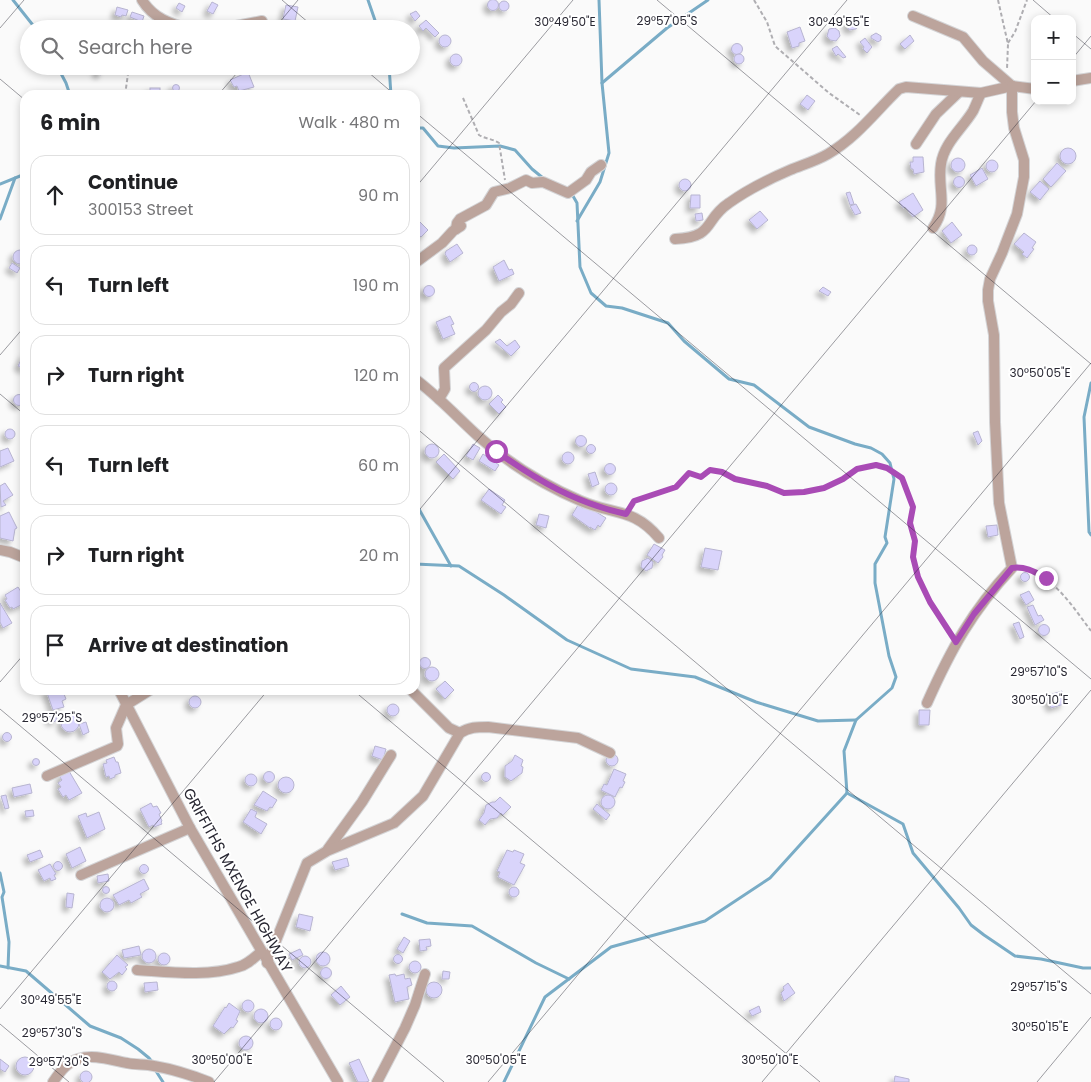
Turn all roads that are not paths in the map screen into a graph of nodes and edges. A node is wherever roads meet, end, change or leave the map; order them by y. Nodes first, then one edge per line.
1 (142, 0) edge
2 (913, 16) dead end
3 (162, 20) edge
4 (1091, 78) edge
5 (1076, 81) edge
6 (1012, 86) junction
7 (1031, 88) edge
8 (959, 92) junction
9 (981, 93) junction
10 (916, 144) dead end
11 (600, 165) dead end
12 (933, 228) dead end
13 (675, 239) dead end
14 (420, 259) edge
15 (519, 293) dead end
16 (420, 383) edge
17 (439, 399) junction
18 (659, 538) dead end
19 (0, 550) edge
20 (20, 556) edge
21 (121, 695) edge
22 (142, 695) edge
23 (416, 695) edge
24 (927, 703) dead end
25 (126, 705) junction
26 (460, 733) junction
27 (610, 753) dead end
28 (391, 755) dead end
29 (47, 776) dead end
30 (190, 828) junction
31 (327, 851) junction
32 (81, 875) dead end
33 (261, 952) junction
34 (267, 963) junction
35 (137, 970) dead end
36 (425, 974) dead end
37 (53, 1082) edge
38 (209, 1082) edge
39 (338, 1082) edge
40 (377, 1082) edge

1 - 3 street
2 - 6 street
4 - 5 street
6 - 7 street
6 - 9 street
6 - 24 street
8 - 9 street
8 - 10 street
8 - 13 street
9 - 12 street
11 - 14 street
15 - 17 street
16 - 17 street
17 - 18 street
19 - 20 street
21 - 25 street, GRIFFITHS MXENGE HIGHWAY
22 - 25 street
23 - 26 street
25 - 29 street
25 - 30 street, GRIFFITHS MXENGE HIGHWAY
26 - 27 street
26 - 31 street
28 - 31 street
30 - 32 street
30 - 33 street, GRIFFITHS MXENGE HIGHWAY
31 - 34 street
33 - 34 street, GRIFFITHS MXENGE HIGHWAY
33 - 35 street
34 - 39 street, GRIFFITHS MXENGE HIGHWAY
36 - 40 street
37 - 38 street

